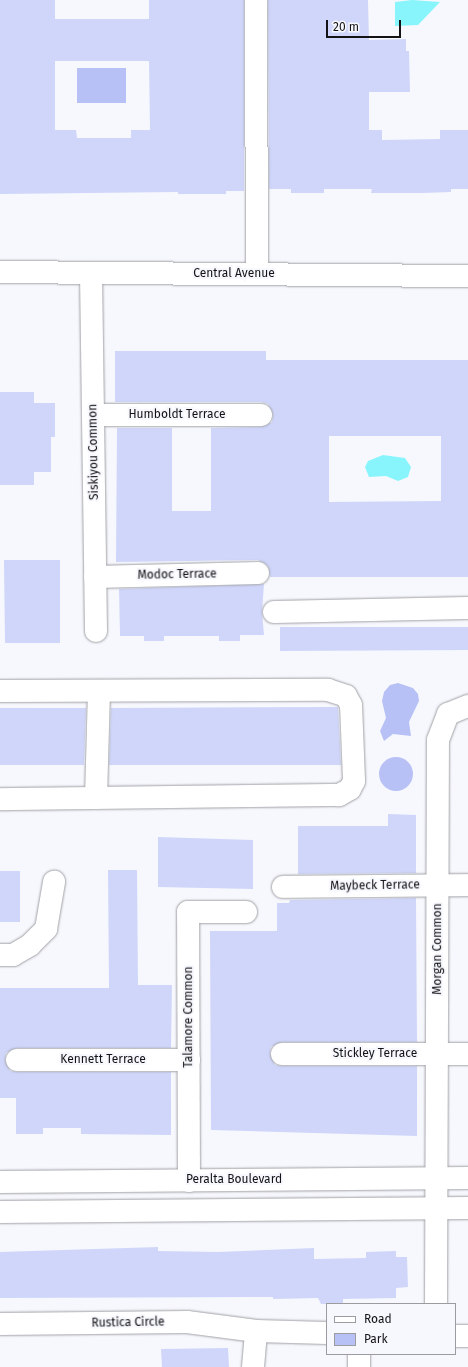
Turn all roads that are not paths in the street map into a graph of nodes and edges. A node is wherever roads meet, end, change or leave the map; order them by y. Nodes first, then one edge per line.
1 (256, 0) edge
2 (0, 272) edge
3 (91, 273) junction
4 (258, 274) junction
5 (468, 276) edge
6 (93, 415) junction
7 (261, 415) dead end
8 (258, 573) dead end
9 (95, 577) junction
10 (468, 608) edge
11 (274, 612) dead end
12 (96, 631) dead end
13 (0, 691) edge
14 (99, 691) junction
15 (468, 706) edge
16 (96, 798) junction
17 (0, 799) edge
18 (54, 882) dead end
19 (438, 885) junction
20 (468, 885) edge
21 (283, 887) dead end
22 (246, 912) dead end
23 (0, 955) edge
24 (282, 1054) dead end
25 (439, 1054) junction
26 (468, 1054) edge
27 (17, 1060) dead end
28 (189, 1060) junction
29 (468, 1178) edge
30 (438, 1179) junction
31 (189, 1181) junction
32 (0, 1182) edge
33 (438, 1208) junction
34 (468, 1208) edge
35 (0, 1212) edge
36 (436, 1303) edge
37 (0, 1324) edge
38 (256, 1331) junction
39 (326, 1333) edge
40 (456, 1336) edge
41 (468, 1336) edge
42 (359, 1355) edge
43 (253, 1367) edge
44 (359, 1367) edge

1 - 4 street
2 - 3 street, Central Avenue
3 - 4 street, Central Avenue
3 - 6 street, Siskiyou Common
4 - 5 street, Central Avenue
6 - 7 street, Humboldt Terrace
6 - 9 street, Siskiyou Common
8 - 9 street, Modoc Terrace
9 - 12 street, Siskiyou Common
10 - 11 street
13 - 14 street
14 - 16 street
14 - 16 street
15 - 19 street, Morgan Common
16 - 17 street
18 - 23 street
19 - 20 street, Maybeck Terrace
19 - 21 street, Maybeck Terrace
19 - 25 street, Morgan Common
22 - 28 street, Talamore Common
24 - 25 street, Stickley Terrace
25 - 26 street, Stickley Terrace
25 - 30 street, Morgan Common
27 - 28 street, Kennett Terrace
28 - 31 street, Talamore Common
29 - 30 street, Peralta Boulevard
30 - 31 street, Peralta Boulevard
30 - 33 street, Morgan Common
31 - 32 street, Peralta Boulevard
33 - 34 street
33 - 35 street
33 - 36 street, Morgan Common
37 - 38 street, Rustica Circle
38 - 39 street, Rustica Circle
38 - 43 street
40 - 41 street
42 - 44 street

